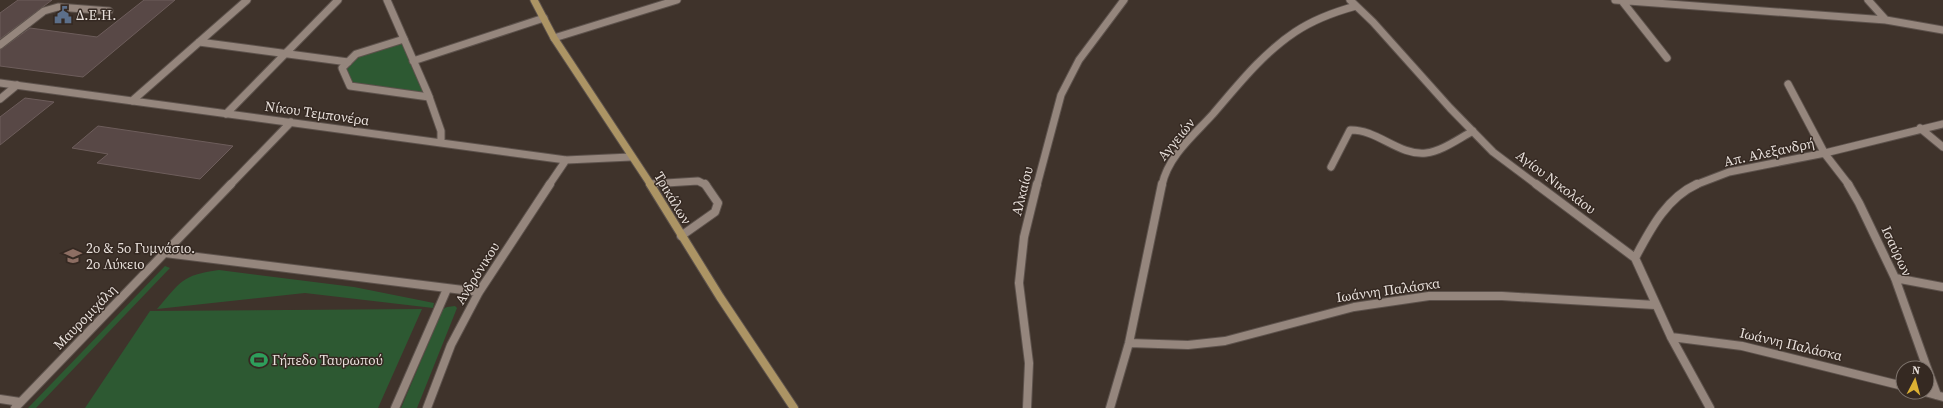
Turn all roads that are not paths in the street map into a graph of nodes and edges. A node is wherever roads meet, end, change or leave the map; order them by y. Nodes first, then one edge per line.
1 (247, 0) edge
2 (338, 0) edge
3 (387, 0) edge
4 (534, 0) edge
5 (677, 0) edge
6 (1124, 0) edge
7 (1350, 0) edge
8 (1618, 0) edge
9 (1868, 0) edge
10 (667, 1) edge
11 (1356, 6) junction
12 (109, 11) dead end
13 (544, 18) junction
14 (1886, 20) junction
15 (1943, 30) edge
16 (554, 38) junction
17 (404, 39) junction
18 (199, 42) junction
19 (0, 45) edge
20 (287, 53) junction
21 (1667, 58) dead end
22 (413, 61) junction
23 (348, 62) junction
24 (0, 83) edge
25 (1788, 84) dead end
26 (18, 85) junction
27 (429, 97) junction
28 (0, 99) edge
29 (132, 101) junction
30 (226, 114) junction
31 (291, 122) junction
32 (1943, 124) edge
33 (1920, 128) junction
34 (1473, 131) junction
35 (441, 143) junction
36 (1943, 147) edge
37 (1824, 154) junction
38 (631, 156) junction
39 (566, 160) junction
40 (1331, 167) dead end
41 (650, 184) junction
42 (681, 236) junction
43 (165, 252) junction
44 (1635, 258) junction
45 (1895, 278) junction
46 (1943, 287) edge
47 (448, 289) junction
48 (479, 292) junction
49 (1655, 305) junction
50 (1671, 337) junction
51 (1129, 343) junction
52 (1924, 360) edge
53 (1895, 384) edge
54 (1935, 385) edge
55 (1940, 396) edge
56 (0, 399) edge
57 (17, 405) edge
58 (395, 408) edge
59 (427, 408) edge
60 (794, 408) edge
61 (1027, 408) edge
62 (1110, 408) edge
63 (1710, 408) edge

1 - 18 street
2 - 20 street
3 - 17 street
4 - 13 main road, Τρικάλων
5 - 10 street
6 - 61 street, Αλκαίου
7 - 11 street, Αγίου Νικολάου
8 - 14 street
8 - 21 street
9 - 14 street
10 - 16 street
11 - 34 street, Αγίου Νικολάου
11 - 51 street, Αγγειών
12 - 19 street
13 - 16 main road, Τρικάλων
13 - 22 street
14 - 15 street
16 - 38 main road, Τρικάλων
17 - 22 street
17 - 23 street
18 - 20 street
18 - 29 street
20 - 23 street
20 - 30 street
22 - 27 street
23 - 27 street
24 - 26 street, Νίκου Τεμπονέρα
25 - 37 street, Ισαύρων
26 - 28 street
26 - 29 street, Νίκου Τεμπονέρα
27 - 35 street
29 - 30 street, Νίκου Τεμπονέρα
30 - 31 street, Νίκου Τεμπονέρα
31 - 35 street, Νίκου Τεμπονέρα
31 - 43 street, Μαυρομιχάλη
32 - 33 street, Απ. Αλεξανδρή
33 - 36 street
33 - 37 street, Απ. Αλεξανδρή
34 - 40 street
34 - 44 street, Αγίου Νικολάου
35 - 39 street, Νίκου Τεμπονέρα
37 - 44 street, Απ. Αλεξανδρή
37 - 45 street, Ισαύρων
38 - 39 street, Νίκου Τεμπονέρα
38 - 41 main road, Τρικάλων
39 - 48 street, Ανδρόνικου
41 - 42 main road, Τρικάλων
41 - 42 street
42 - 60 main road, Τρικάλων
43 - 47 street
43 - 57 street, Μαυρομιχάλη
44 - 49 street
45 - 46 street
45 - 52 street, Ισαύρων
47 - 48 street
47 - 58 street
48 - 59 street, Ανδρόνικου
49 - 50 street
49 - 51 street, Ιωάννη Παλάσκα
50 - 53 street, Ιωάννη Παλάσκα
50 - 63 street
51 - 62 street, Αγγειών
54 - 55 street, Ισαύρων
56 - 57 street

